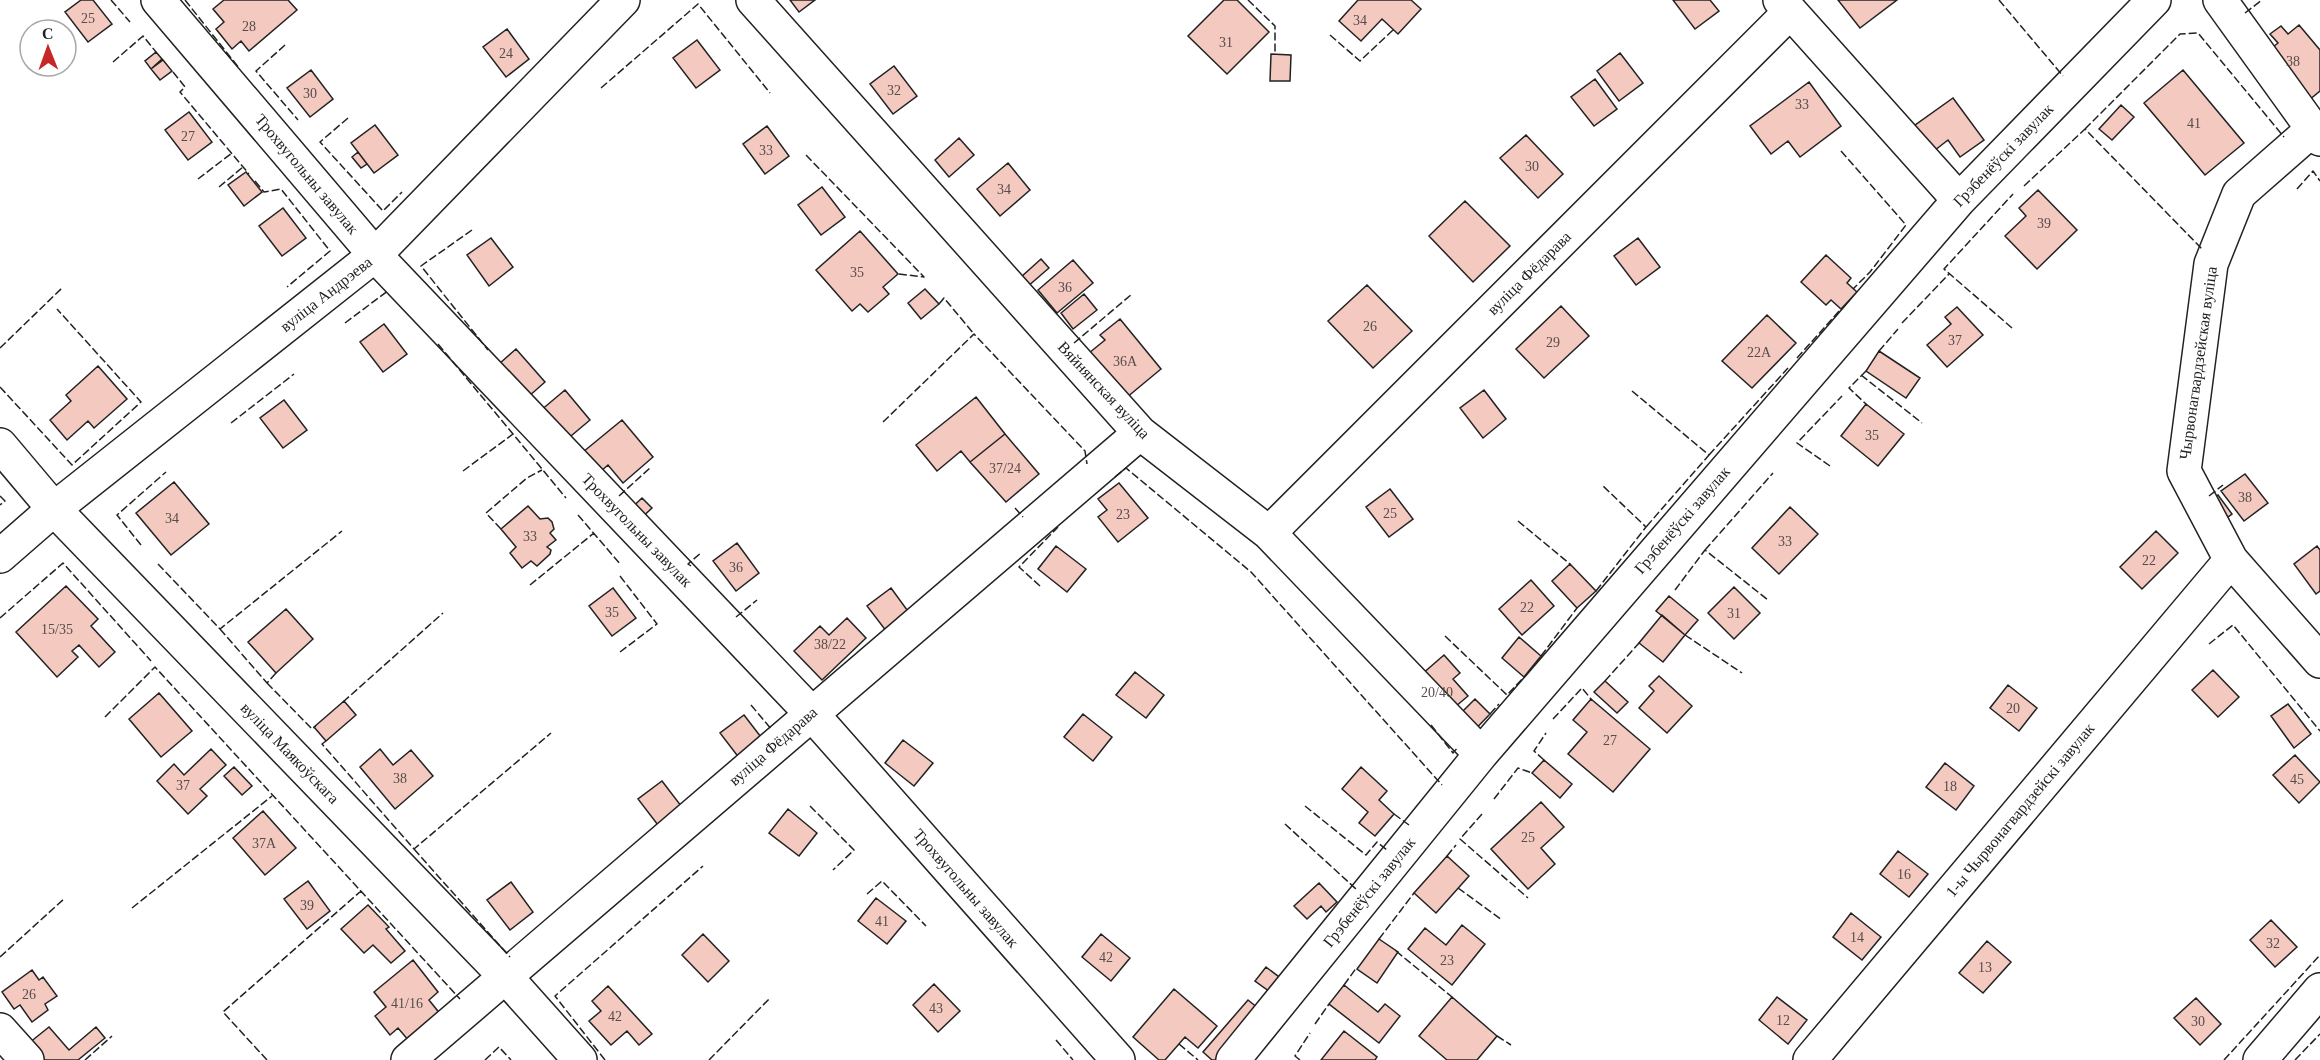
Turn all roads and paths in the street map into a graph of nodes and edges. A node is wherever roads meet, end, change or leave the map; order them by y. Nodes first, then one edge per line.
1 (158, 0) edge
2 (623, 0) edge
3 (753, 0) edge
4 (2154, 0) edge
5 (2220, 0) edge
6 (1785, 6) edge
7 (2316, 134) edge
8 (1959, 200) junction
9 (375, 255) junction
10 (1140, 433) junction
11 (0, 445) edge
12 (54, 509) junction
13 (1269, 533) junction
14 (0, 556) edge
15 (2231, 560) junction
16 (2320, 661) edge
17 (811, 713) junction
18 (1481, 754) junction
19 (505, 976) junction
20 (2320, 990) edge
21 (0, 1030) edge
22 (27, 1060) edge
23 (408, 1060) edge
24 (580, 1060) edge
25 (1118, 1060) edge
26 (1233, 1060) edge
27 (1810, 1060) edge
28 (2260, 1060) edge

1 - 9 street, Трохвугольны завулак
2 - 9 street, вуліца Андрэева
3 - 10 street, Вяйнянская вуліца
4 - 8 street, Грэбенёўскі завулак
5 - 7 street
6 - 8 street
6 - 13 street, вуліца Фёдарава
7 - 15 street, Чырвонагвардзейская вуліца
8 - 18 street, Грэбенёўскі завулак
9 - 12 street, вуліца Андрэева
9 - 17 street, Трохвугольны завулак
10 - 13 street, Вяйнянская вуліца
10 - 17 street, вуліца Фёдарава
11 - 12 street, вуліца Маякоўскага
12 - 14 street, вуліца Андрэева
12 - 19 street, вуліца Маякоўскага
13 - 18 street, Вяйнянская вуліца
15 - 16 street, Чырвонагвардзейская вуліца
15 - 27 street, 1-ы Чырвонагвардзейскі завулак
17 - 19 street, вуліца Фёдарава
17 - 25 street, Трохвугольны завулак
18 - 26 street, Грэбенёўскі завулак
19 - 23 street, вуліца Фёдарава
19 - 24 street, вуліца Маякоўскага
20 - 28 street
21 - 22 street

